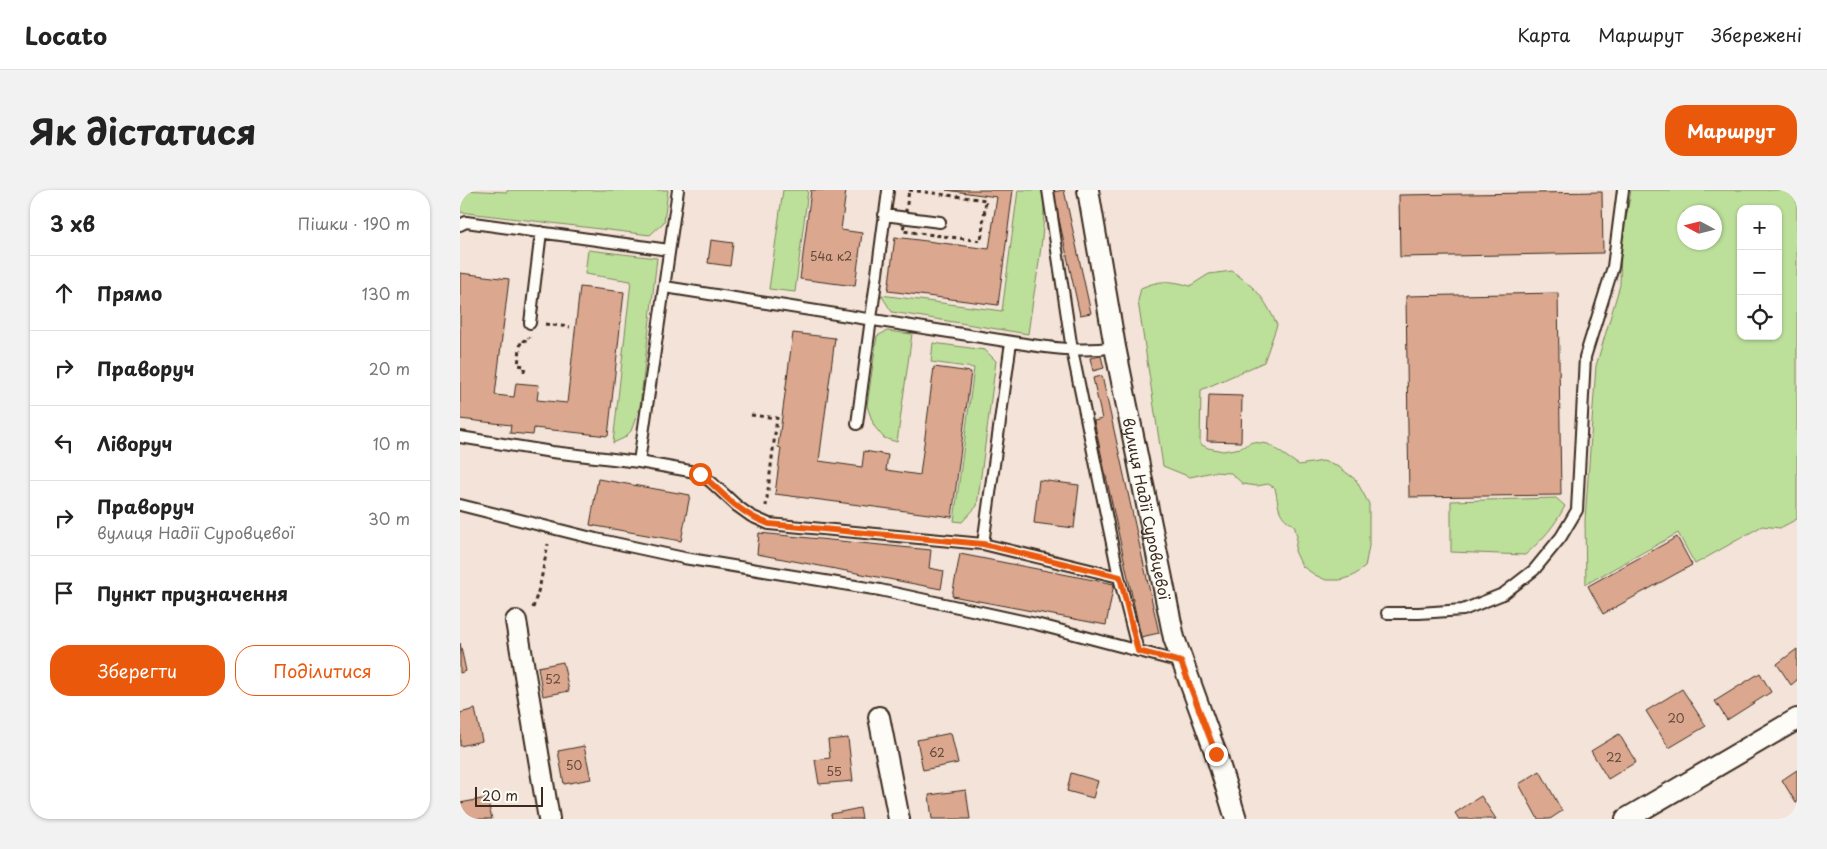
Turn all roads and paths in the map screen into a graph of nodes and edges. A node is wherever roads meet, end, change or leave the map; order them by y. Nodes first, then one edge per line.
1 (678, 190) edge
2 (1048, 190) edge
3 (1088, 190) edge
4 (1623, 190) edge
5 (888, 191) edge
6 (884, 215) junction
7 (940, 222) dead end
8 (460, 225) edge
9 (541, 232) junction
10 (669, 250) junction
11 (664, 286) junction
12 (871, 319) junction
13 (530, 323) junction
14 (570, 327) dead end
15 (1011, 342) junction
16 (1115, 347) junction
17 (1072, 350) junction
18 (524, 372) dead end
19 (752, 415) dead end
20 (856, 424) dead end
21 (460, 437) edge
22 (639, 462) junction
23 (460, 505) edge
24 (764, 522) junction
25 (551, 527) junction
26 (983, 544) junction
27 (1120, 577) junction
28 (1387, 613) dead end
29 (516, 621) joint
30 (1138, 651) junction
31 (1181, 662) junction
32 (879, 717) dead end
33 (1797, 719) edge
34 (549, 819) edge
35 (899, 819) edge
36 (1236, 819) edge
37 (1626, 819) edge

1 - 10 lane
2 - 17 lane
3 - 16 street, вулиця Надії Суровцевої
4 - 28 lane
5 - 6 lane
6 - 7 lane
6 - 12 lane
8 - 9 lane
9 - 10 lane
9 - 13 lane
10 - 11 lane
11 - 12 lane
11 - 22 lane
12 - 15 lane
12 - 20 lane
13 - 14 path
13 - 18 path
15 - 17 lane
15 - 26 lane
16 - 17 lane
16 - 31 street, вулиця Надії Суровцевої
17 - 27 lane
19 - 24 path
21 - 22 lane
22 - 24 lane
23 - 25 lane
24 - 26 lane
25 - 29 path
25 - 30 lane
26 - 27 lane
27 - 30 lane
29 - 34 street
30 - 31 lane
31 - 36 street, вулиця Надії Суровцевої
32 - 35 street
33 - 37 street

